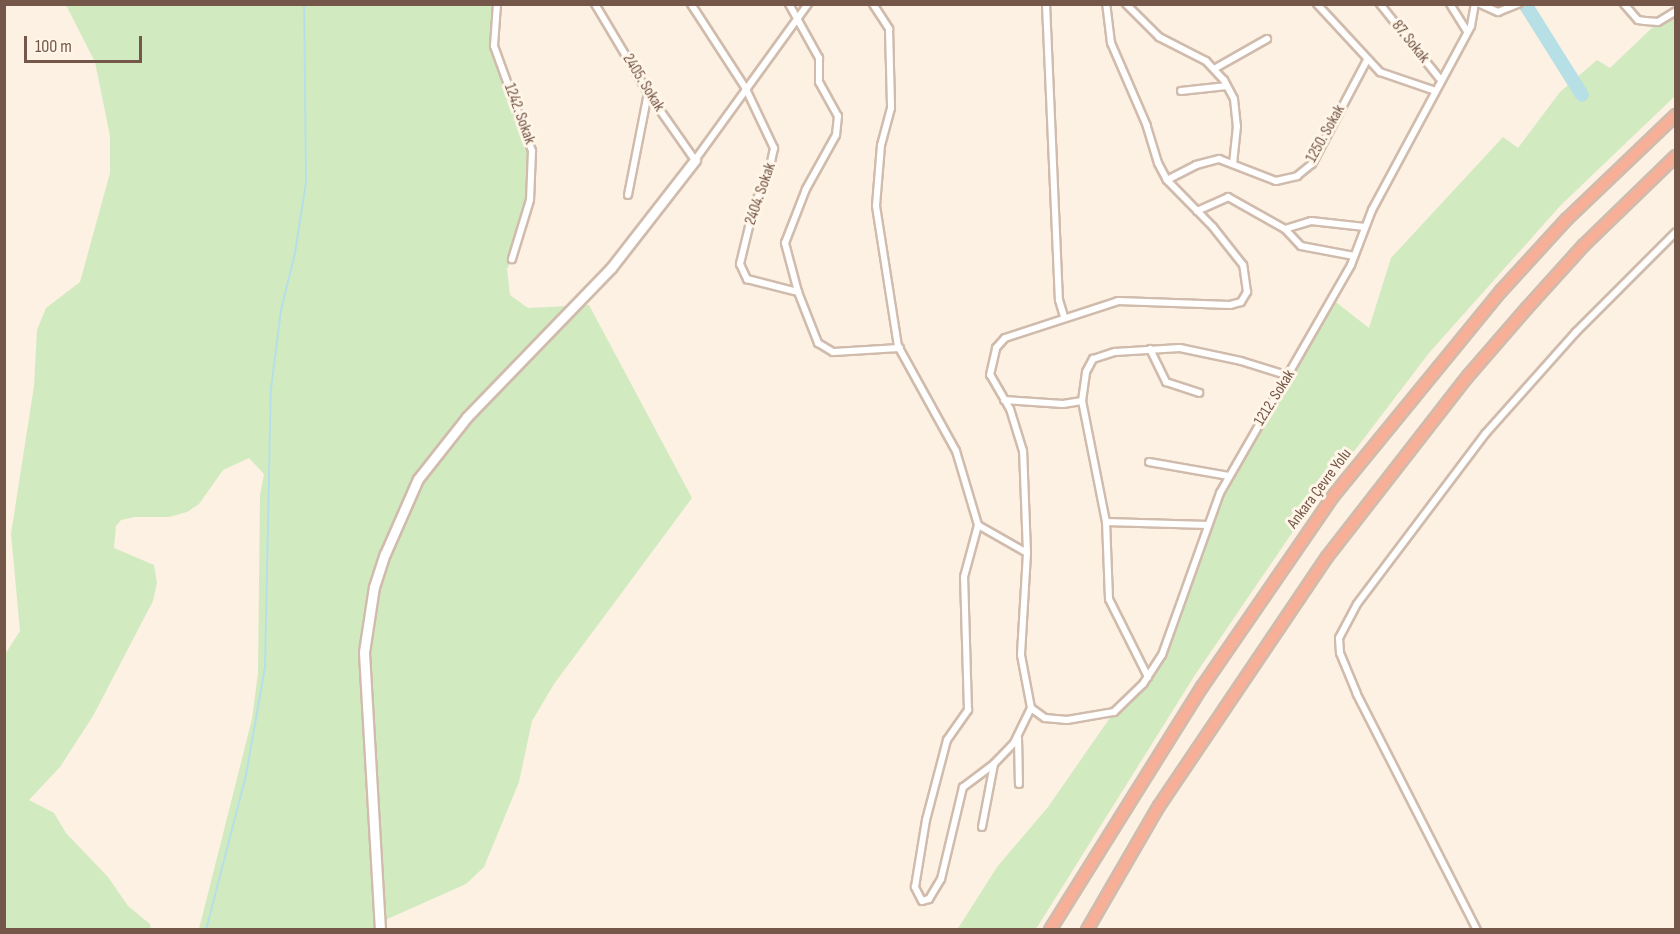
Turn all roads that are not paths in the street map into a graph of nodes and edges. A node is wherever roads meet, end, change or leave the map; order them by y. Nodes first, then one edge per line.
1 (497, 4) edge
2 (595, 4) edge
3 (691, 4) edge
4 (789, 4) edge
5 (808, 4) edge
6 (873, 4) edge
7 (1046, 4) edge
8 (1106, 4) edge
9 (1126, 4) edge
10 (1317, 4) edge
11 (1380, 4) edge
12 (1450, 4) edge
13 (1474, 4) edge
14 (1480, 4) edge
15 (1624, 4) edge
16 (1516, 6) edge
17 (1676, 11) edge
18 (797, 19) junction
19 (1467, 32) junction
20 (1267, 39) dead end
21 (1366, 60) junction
22 (1214, 69) junction
23 (1439, 78) junction
24 (1227, 86) junction
25 (745, 87) junction
26 (1433, 90) junction
27 (1181, 91) dead end
28 (648, 93) junction
29 (1676, 115) edge
30 (1676, 156) edge
31 (695, 160) junction
32 (1233, 164) junction
33 (1167, 180) junction
34 (628, 195) dead end
35 (1197, 211) junction
36 (1365, 227) junction
37 (1285, 229) junction
38 (1676, 232) edge
39 (1354, 256) junction
40 (512, 259) dead end
41 (798, 292) junction
42 (1064, 316) junction
43 (900, 348) junction
44 (1150, 349) junction
45 (1289, 376) junction
46 (1199, 393) dead end
47 (1004, 400) junction
48 (1082, 401) junction
49 (1149, 462) dead end
50 (1229, 476) junction
51 (1106, 522) junction
52 (978, 525) junction
53 (1208, 525) junction
54 (1027, 553) junction
55 (1148, 677) junction
56 (1031, 708) junction
57 (1018, 737) junction
58 (994, 764) junction
59 (1020, 784) dead end
60 (982, 827) dead end
61 (380, 930) edge
62 (1050, 930) edge
63 (1087, 930) edge
64 (1477, 930) edge

1 - 40 street, 1242. Sokak
2 - 28 street, 2405. Sokak
3 - 25 street, 2404. Sokak
4 - 18 street
5 - 18 street
6 - 43 street
7 - 42 street
8 - 33 street
9 - 22 street
10 - 21 street
11 - 23 street, 87. Sokak
12 - 19 street
13 - 19 street, 1212. Sokak
14 - 16 street
15 - 17 street
18 - 25 street
18 - 41 street
19 - 23 street, 1212. Sokak
20 - 22 street
21 - 26 street
21 - 32 street, 1250. Sokak
22 - 24 street
23 - 26 street, 1212. Sokak
24 - 27 street
24 - 32 street
25 - 31 street
25 - 41 street, 2404. Sokak
26 - 36 street, 1212. Sokak
28 - 31 street, 2405. Sokak
28 - 34 street
29 - 62 highway, Ankara Çevre Yolu
30 - 63 highway
31 - 61 street
32 - 33 street, 1250. Sokak
33 - 35 street
35 - 37 street
35 - 42 street
36 - 37 street
36 - 39 street, 1212. Sokak
37 - 39 street
38 - 64 street
39 - 45 street, 1212. Sokak
41 - 43 street
42 - 47 street
43 - 52 street
44 - 45 street
44 - 46 street
44 - 48 street
45 - 50 street, 1212. Sokak
47 - 48 street
47 - 54 street
48 - 51 street
49 - 50 street
50 - 53 street, 1212. Sokak
51 - 53 street
51 - 55 street
52 - 54 street
52 - 58 street
53 - 55 street, 1212. Sokak
54 - 56 street
55 - 56 street, 1212. Sokak
56 - 57 street
57 - 58 street
57 - 59 street
58 - 60 street

